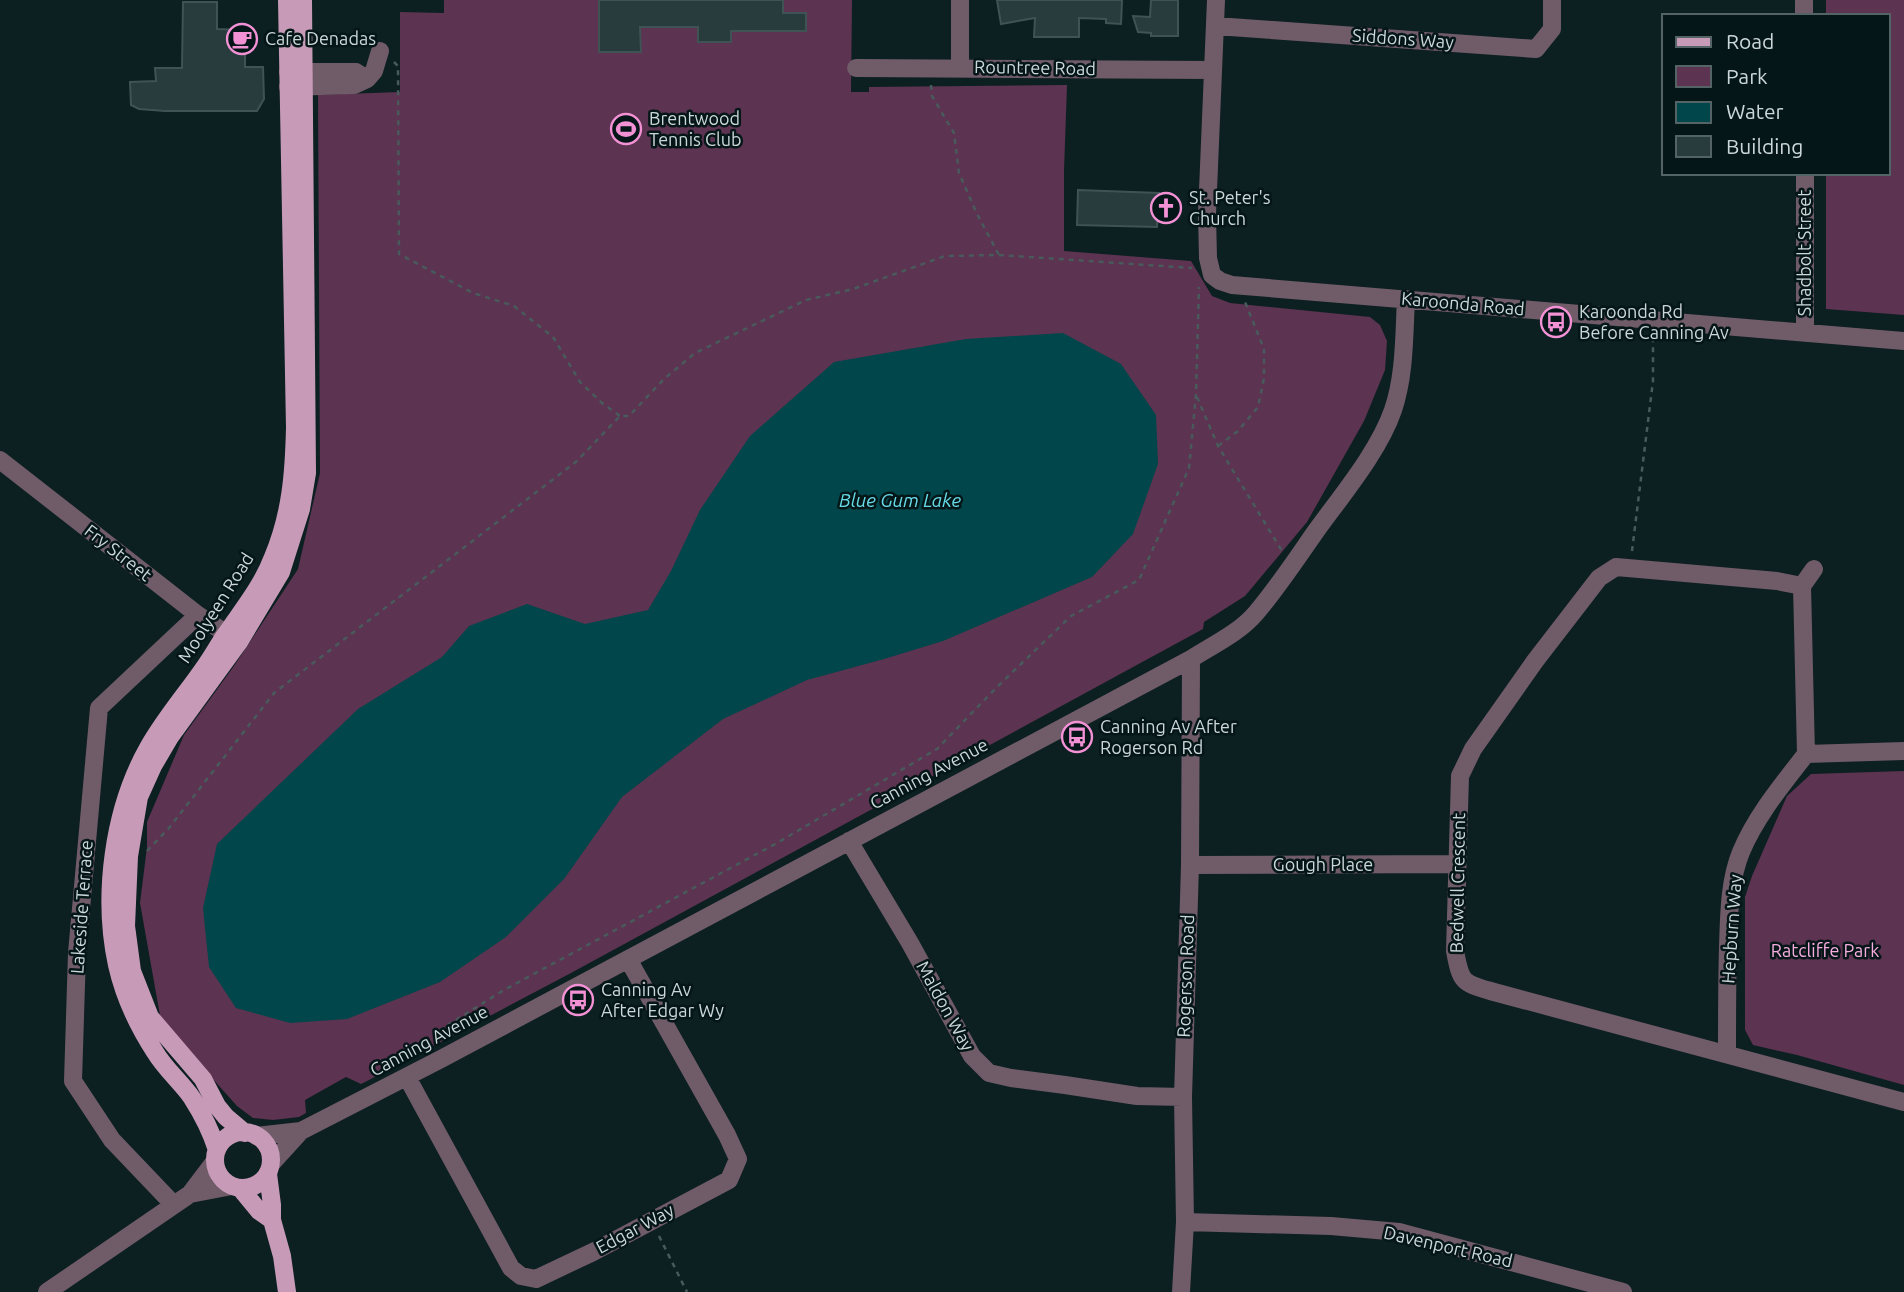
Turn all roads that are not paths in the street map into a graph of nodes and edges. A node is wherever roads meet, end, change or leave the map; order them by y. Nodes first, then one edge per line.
1 (287, 0) edge
2 (303, 0) edge
3 (960, 0) edge
4 (1216, 0) edge
5 (1552, 0) edge
6 (1216, 26) junction
7 (380, 51) road end
8 (856, 68) dead end
9 (960, 68) junction
10 (1213, 70) junction
11 (296, 79) junction
12 (1805, 175) edge
13 (1406, 299) junction
14 (1805, 333) junction
15 (1904, 341) edge
16 (0, 460) edge
17 (1814, 569) dead end
18 (1801, 586) junction
19 (198, 615) junction
20 (233, 638) junction
21 (1191, 659) junction
22 (1904, 751) edge
23 (1806, 754) junction
24 (849, 841) junction
25 (1456, 864) junction
26 (1189, 865) junction
27 (628, 959) junction
28 (1727, 1054) junction
29 (407, 1077) junction
30 (1183, 1097) junction
31 (1904, 1102) edge
32 (301, 1131) junction
33 (251, 1134) junction
34 (216, 1156) junction
35 (269, 1169) junction
36 (236, 1187) junction
37 (190, 1194) junction
38 (174, 1205) junction
39 (272, 1220) junction
40 (1185, 1222) junction
41 (47, 1292) edge
42 (288, 1292) edge
43 (1181, 1292) edge
44 (1623, 1292) edge

1 - 11 main road, Moolyeen Road
2 - 11 main road, Moolyeen Road
3 - 9 street
4 - 6 street
5 - 6 street, Siddons Way
6 - 10 street
7 - 11 street
8 - 9 street, Rountree Road
9 - 10 street, Rountree Road
10 - 13 street, Karoonda Road
11 - 20 main road, Moolyeen Road
12 - 14 street, Shadbolt Street
13 - 14 street, Karoonda Road
13 - 21 street, Canning Avenue
14 - 15 street, Karoonda Road
16 - 19 street, Fry Street
17 - 18 street
18 - 23 street
18 - 25 street, Bedwell Crescent
19 - 20 street, Fry Street
19 - 38 street, Lakeside Terrace
20 - 33 main road, Moolyeen Road
20 - 34 main road, Moolyeen Road
21 - 24 street, Canning Avenue
21 - 26 street, Rogerson Road
22 - 23 street
23 - 28 street, Hepburn Way
24 - 27 street, Canning Avenue
24 - 30 street, Maldon Way
25 - 26 street, Gough Place
25 - 28 street, Bedwell Crescent
26 - 30 street, Rogerson Road
27 - 29 street, Canning Avenue
27 - 29 street, Edgar Way
28 - 31 street, Bedwell Crescent
29 - 32 street, Canning Avenue
30 - 40 street, Rogerson Road
32 - 33 street, Canning Avenue
32 - 35 street, Canning Avenue
33 - 34 main road, Canning Avenue
33 - 35 main road
34 - 36 main road
34 - 37 street, Canning Avenue
35 - 36 main road, Canning Avenue
35 - 39 main road
36 - 37 street, Canning Avenue
36 - 39 main road
37 - 38 street, Canning Avenue
38 - 41 street, Canning Avenue
39 - 42 main road
40 - 43 street, Rogerson Road
40 - 44 street, Davenport Road

